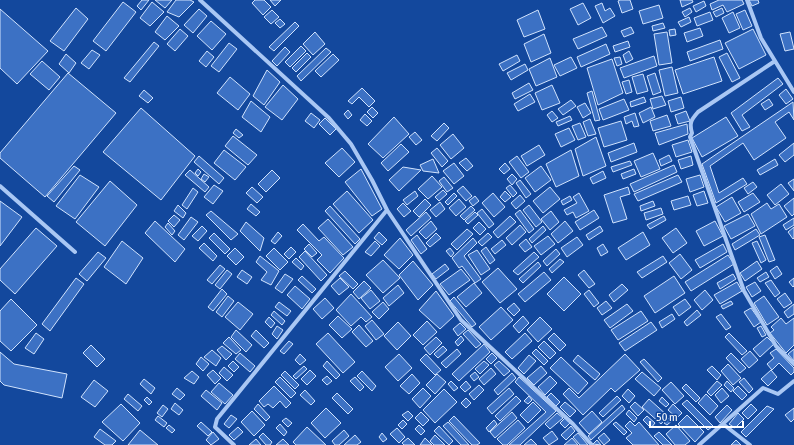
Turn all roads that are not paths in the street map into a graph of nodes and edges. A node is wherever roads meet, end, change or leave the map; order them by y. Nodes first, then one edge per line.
1 (200, 0) edge
2 (747, 0) edge
3 (775, 61) junction
4 (794, 92) edge
5 (0, 186) edge
6 (387, 210) junction
7 (75, 252) dead end
8 (794, 364) edge
9 (794, 381) edge
10 (723, 424) junction
11 (234, 445) edge
12 (592, 445) edge
13 (699, 445) edge
14 (750, 445) edge

1 - 6 street
2 - 3 street
3 - 4 street
3 - 8 street
5 - 7 street
6 - 11 street
6 - 12 street
9 - 10 street
10 - 13 street
10 - 14 street

